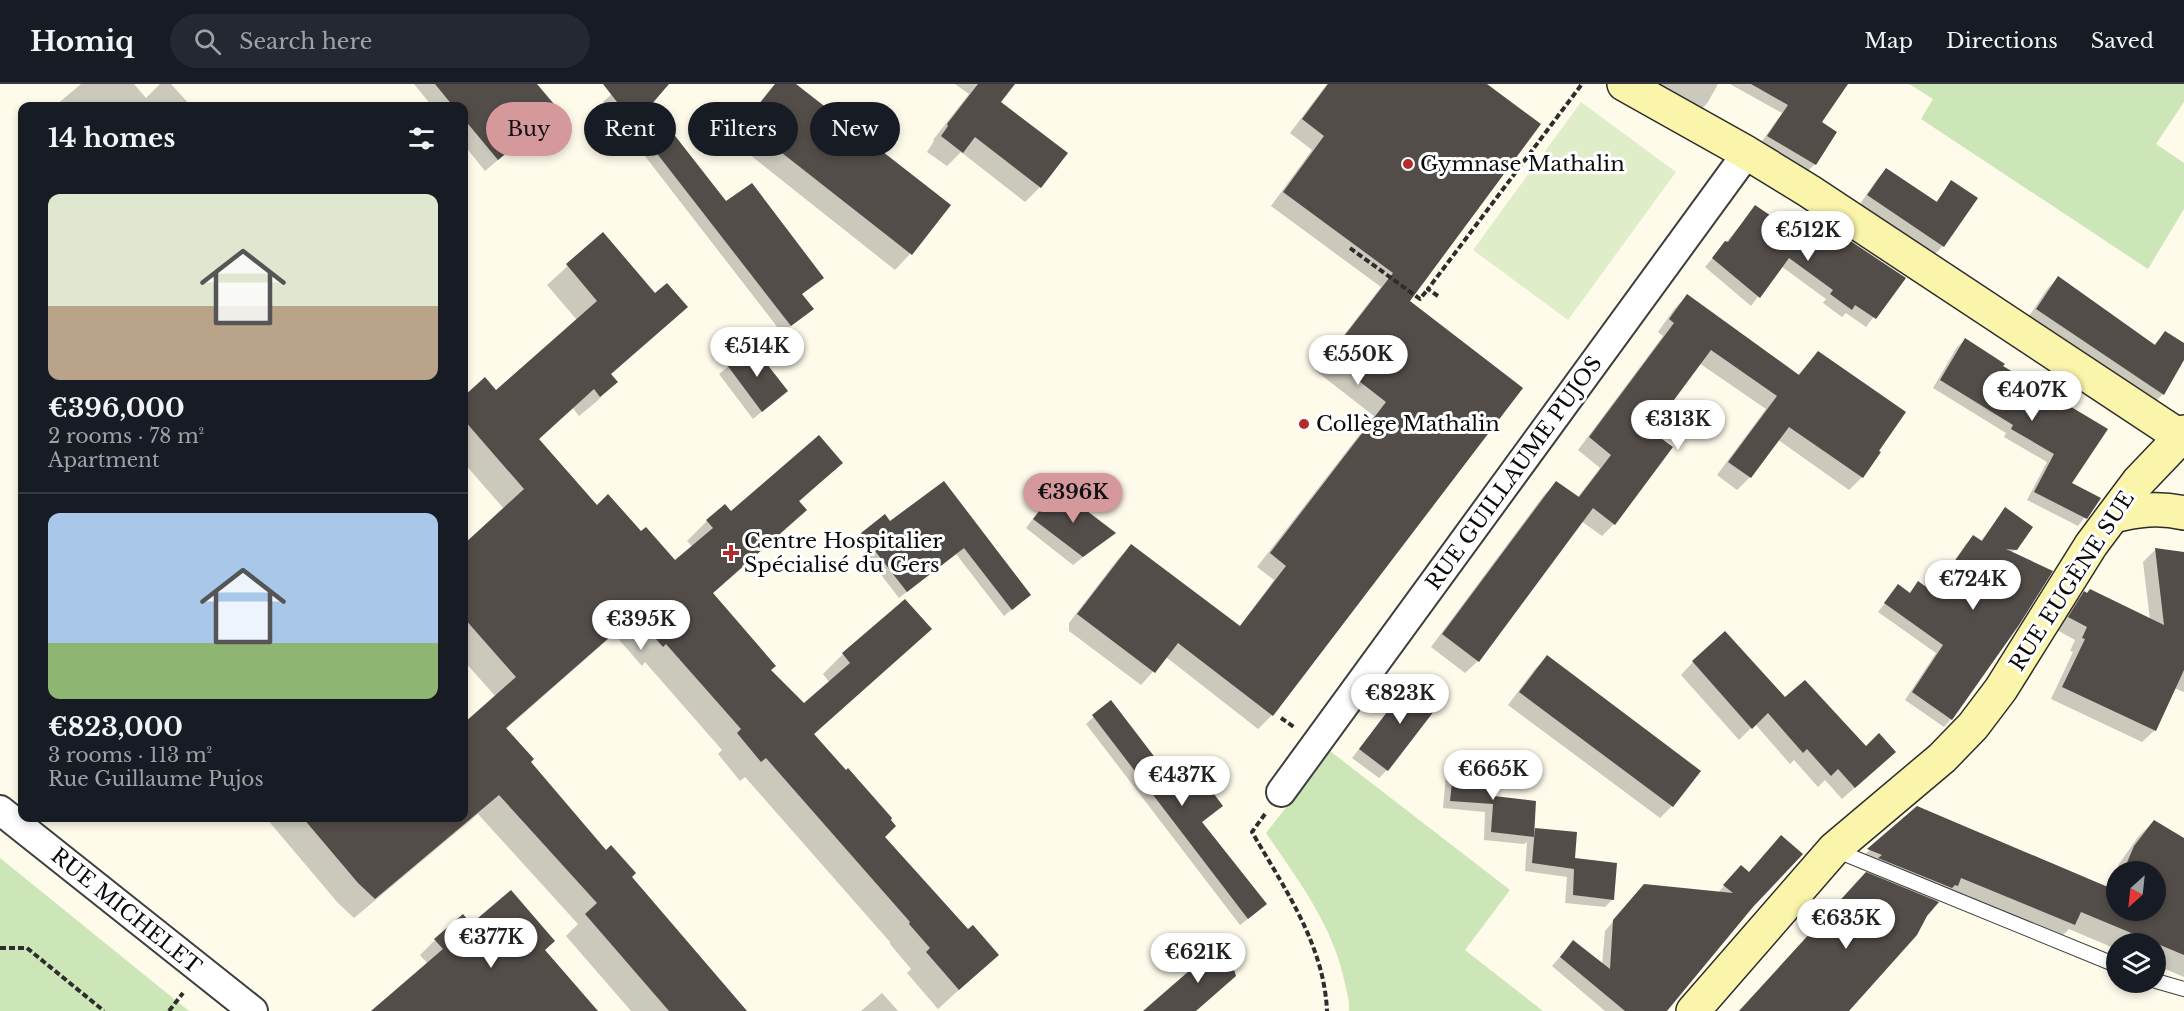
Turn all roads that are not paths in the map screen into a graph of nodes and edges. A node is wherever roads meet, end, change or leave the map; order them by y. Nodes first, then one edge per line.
1 (1624, 84) edge
2 (1747, 153) junction
3 (2183, 438) edge
4 (2184, 513) edge
5 (2113, 516) junction
6 (1281, 792) road end
7 (0, 810) edge
8 (1834, 849) junction
9 (2106, 961) edge
10 (2166, 984) edge
11 (2184, 989) edge
12 (253, 1011) edge
13 (1693, 1011) edge

1 - 2 main road
2 - 3 main road
2 - 6 street, RUE GUILLAUME PUJOS
3 - 5 main road, RUE EUGÈNE SUE
4 - 5 main road
5 - 8 main road, RUE EUGÈNE SUE
7 - 12 street, RUE MICHELET
8 - 9 lane
8 - 13 main road, RUE EUGÈNE SUE
10 - 11 lane

